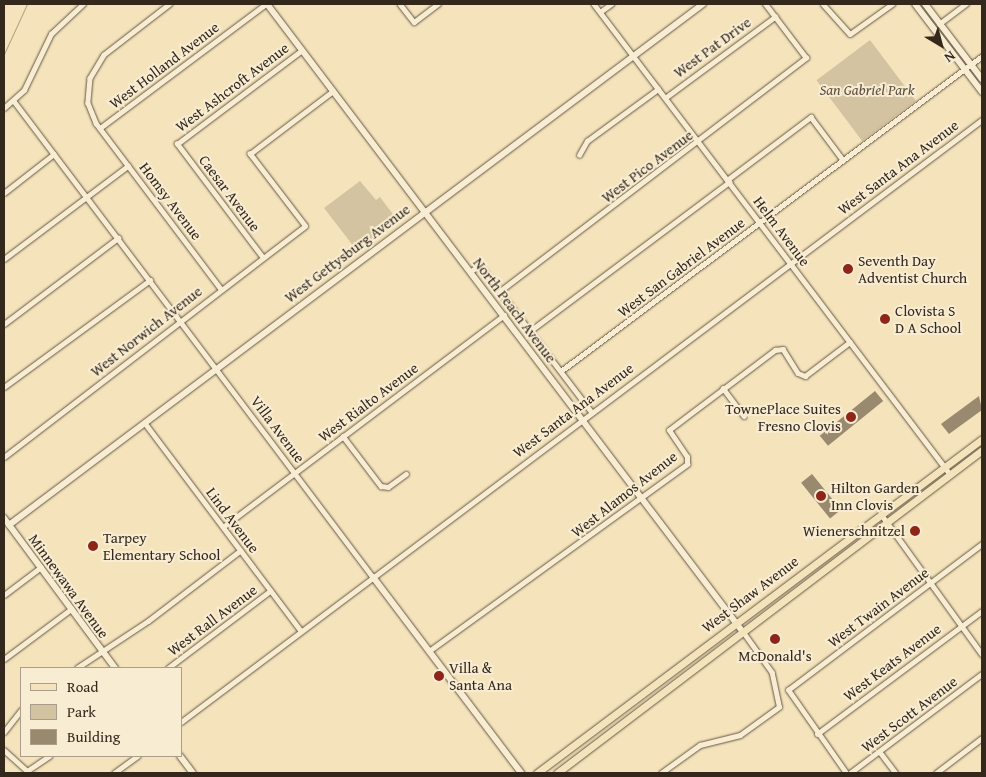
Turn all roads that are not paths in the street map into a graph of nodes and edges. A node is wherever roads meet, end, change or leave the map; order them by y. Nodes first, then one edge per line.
1 (83, 4) edge
2 (170, 4) edge
3 (267, 4) edge
4 (400, 4) edge
5 (438, 4) edge
6 (594, 4) edge
7 (611, 4) edge
8 (703, 4) edge
9 (764, 4) edge
10 (823, 4) edge
11 (892, 4) edge
12 (915, 4) edge
13 (925, 4) edge
14 (966, 4) edge
15 (600, 12) junction
16 (775, 17) junction
17 (940, 23) junction
18 (934, 28) junction
19 (302, 50) junction
20 (633, 56) junction
21 (982, 56) edge
22 (971, 64) junction
23 (964, 69) junction
24 (982, 79) edge
25 (658, 89) junction
26 (333, 91) junction
27 (982, 92) edge
28 (665, 98) junction
29 (14, 101) junction
30 (4, 108) edge
31 (982, 120) edge
32 (100, 128) junction
33 (699, 143) junction
34 (177, 144) joint
35 (54, 154) junction
36 (579, 154) dead end
37 (843, 160) junction
38 (128, 166) junction
39 (728, 181) junction
40 (4, 193) edge
41 (86, 197) junction
42 (424, 210) junction
43 (760, 223) junction
44 (118, 238) junction
45 (263, 258) junction
46 (4, 259) edge
47 (791, 263) junction
48 (471, 271) junction
49 (150, 280) junction
50 (221, 289) junction
51 (500, 291) junction
52 (504, 316) junction
53 (182, 322) junction
54 (4, 324) edge
55 (530, 331) junction
56 (850, 342) junction
57 (216, 368) junction
58 (561, 371) junction
59 (4, 387) edge
60 (723, 388) junction
61 (591, 412) junction
62 (744, 416) dead end
63 (582, 418) junction
64 (145, 423) junction
65 (343, 436) junction
66 (982, 439) edge
67 (982, 450) edge
68 (4, 457) edge
69 (945, 466) junction
70 (295, 473) junction
71 (406, 474) dead end
72 (950, 474) junction
73 (641, 498) junction
74 (881, 514) junction
75 (4, 518) edge
76 (886, 522) junction
77 (6, 527) edge
78 (223, 528) junction
79 (982, 544) edge
80 (240, 551) junction
81 (41, 567) junction
82 (373, 577) junction
83 (930, 582) junction
84 (270, 591) junction
85 (4, 595) edge
86 (71, 608) junction
87 (982, 611) edge
88 (735, 621) junction
89 (962, 626) junction
90 (301, 631) junction
91 (742, 631) junction
92 (101, 650) junction
93 (429, 651) junction
94 (982, 654) edge
95 (4, 659) edge
96 (78, 667) edge
97 (114, 667) edge
98 (169, 667) edge
99 (982, 674) edge
100 (667, 675) junction
101 (637, 710) junction
102 (20, 711) edge
103 (182, 721) edge
104 (4, 732) edge
105 (817, 734) junction
106 (982, 738) edge
107 (4, 750) edge
108 (880, 752) junction
109 (47, 757) edge
110 (136, 757) edge
111 (181, 757) edge
112 (114, 773) edge
113 (193, 773) edge
114 (521, 773) edge
115 (536, 773) edge
116 (556, 773) edge
117 (661, 773) edge
118 (846, 773) edge
119 (850, 773) edge
120 (896, 773) edge
121 (936, 773) edge

1 - 29 street
2 - 32 street, Homsy Avenue
3 - 19 street, North Peach Avenue
3 - 32 street, West Holland Avenue
4 - 5 street
6 - 15 street, Helm Avenue
7 - 15 street
8 - 20 street, West Gettysburg Avenue
9 - 16 street
10 - 11 street
12 - 18 street
13 - 17 street
14 - 17 street
15 - 20 street, Helm Avenue
16 - 28 street, West Pat Drive
16 - 33 street, West Pico Avenue
17 - 18 street
17 - 22 street
18 - 23 street
19 - 26 street, North Peach Avenue
19 - 34 street, West Ashcroft Avenue
20 - 25 street, Helm Avenue
20 - 42 street, West Gettysburg Avenue
21 - 22 street, West San Gabriel Avenue
22 - 23 street, West San Gabriel Avenue
22 - 24 street
23 - 27 street
23 - 37 street, West San Gabriel Avenue
25 - 28 street, Helm Avenue
25 - 36 street
26 - 42 street, North Peach Avenue
26 - 45 street, West Norwich Avenue
28 - 33 street, Helm Avenue
29 - 30 street
29 - 35 street, Villa Avenue
31 - 47 street, West Santa Ana Avenue
32 - 38 street, Homsy Avenue
33 - 39 street, Helm Avenue
33 - 51 street, West Pico Avenue
34 - 45 street, Caesar Avenue
35 - 40 street
35 - 41 street, Villa Avenue
37 - 39 street
37 - 43 street, West San Gabriel Avenue
38 - 41 street
38 - 50 street, Homsy Avenue
39 - 43 street, Helm Avenue
39 - 55 street
41 - 44 street, Villa Avenue
41 - 46 street
42 - 48 street, North Peach Avenue
42 - 57 street, West Gettysburg Avenue
43 - 47 street, Helm Avenue
43 - 58 street, West San Gabriel Avenue
44 - 49 street, Villa Avenue
44 - 54 street
45 - 50 street, West Norwich Avenue
47 - 56 street, Helm Avenue
47 - 61 street, West Santa Ana Avenue
48 - 51 street
48 - 52 street, North Peach Avenue
49 - 53 street, Villa Avenue
49 - 59 street
50 - 53 street, West Norwich Avenue
51 - 55 street
52 - 63 street, North Peach Avenue
52 - 65 street, West Rialto Avenue
53 - 57 street, Villa Avenue
53 - 68 street, West Norwich Avenue
55 - 58 street
56 - 60 street, West Alamos Avenue
56 - 69 street, Helm Avenue
57 - 64 street, West Gettysburg Avenue
57 - 70 street, Villa Avenue
58 - 61 street
60 - 62 street
60 - 73 street, West Alamos Avenue
61 - 63 street, West Santa Ana Avenue
63 - 73 street, North Peach Avenue
63 - 82 street, West Santa Ana Avenue
64 - 77 street, West Gettysburg Avenue
64 - 78 street, Lind Avenue
65 - 70 street, West Rialto Avenue
65 - 71 street
66 - 69 main road, West Shaw Avenue
67 - 72 main road, West Shaw Avenue
69 - 72 street, Helm Avenue
69 - 74 main road, West Shaw Avenue
70 - 78 street, West Rialto Avenue
70 - 82 street, Villa Avenue
72 - 76 main road, West Shaw Avenue
73 - 88 street, North Peach Avenue
73 - 93 street, West Alamos Avenue
74 - 76 street
74 - 88 main road, West Shaw Avenue
75 - 77 street, Minnewawa Avenue
76 - 83 street
76 - 91 main road, West Shaw Avenue
77 - 81 street, Minnewawa Avenue
78 - 80 street, Lind Avenue
79 - 83 street, West Twain Avenue
80 - 84 street, Lind Avenue
80 - 92 street
81 - 85 street
81 - 86 street, Minnewawa Avenue
82 - 90 street, West Santa Ana Avenue
82 - 93 street, Villa Avenue
83 - 89 street
83 - 105 street, West Twain Avenue
84 - 90 street, Lind Avenue
84 - 98 street, West Rall Avenue
86 - 92 street, Minnewawa Avenue
86 - 95 street
87 - 89 street, West Keats Avenue
88 - 91 street, North Peach Avenue
88 - 100 main road, West Shaw Avenue
89 - 94 street
89 - 105 street, West Keats Avenue
90 - 103 street, West Santa Ana Avenue
91 - 101 main road, West Shaw Avenue
91 - 117 street
92 - 96 street
92 - 97 street, Minnewawa Avenue
93 - 114 street, Villa Avenue
99 - 108 street, West Scott Avenue
100 - 101 main road
100 - 115 main road, West Shaw Avenue
101 - 116 main road, West Shaw Avenue
102 - 104 street
105 - 118 street
106 - 121 street
107 - 109 street
108 - 119 street, West Scott Avenue
108 - 120 street
110 - 112 street
111 - 113 street

